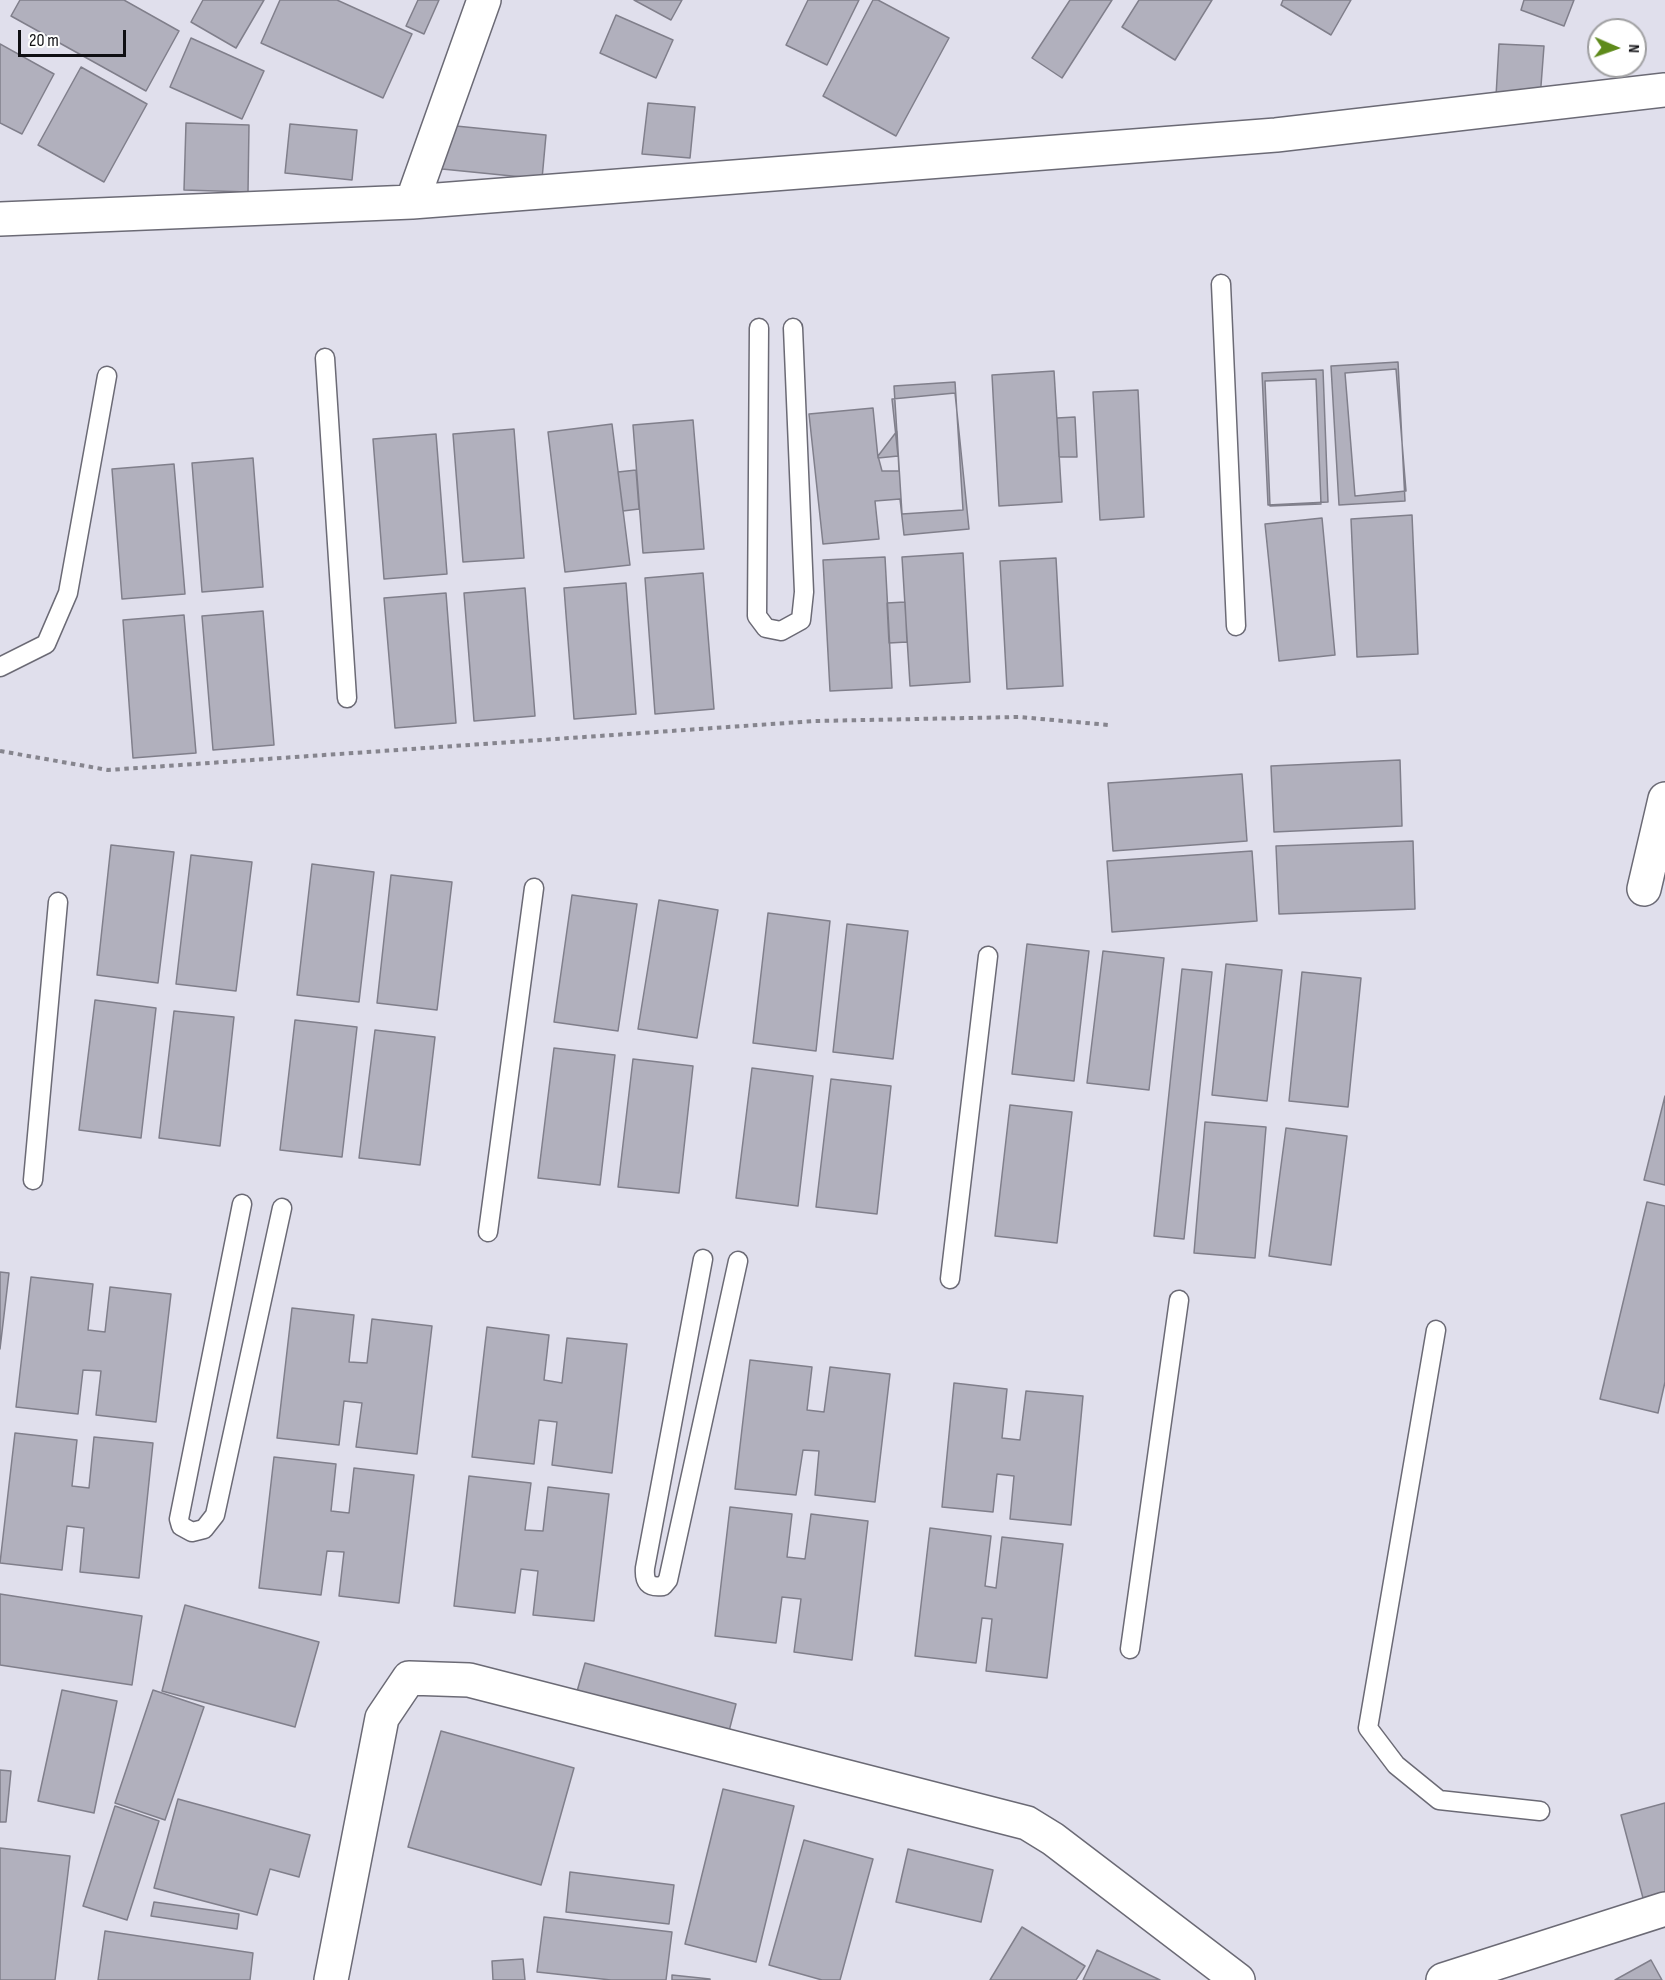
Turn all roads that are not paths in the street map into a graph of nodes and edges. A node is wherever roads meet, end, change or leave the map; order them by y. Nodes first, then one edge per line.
1 (484, 0) edge
2 (1665, 90) edge
3 (412, 202) junction
4 (0, 219) edge
5 (1221, 284) dead end
6 (759, 328) dead end
7 (793, 328) dead end
8 (325, 358) dead end
9 (107, 376) dead end
10 (1236, 626) dead end
11 (0, 667) edge
12 (347, 698) dead end
13 (1665, 799) edge
14 (534, 888) dead end
15 (1644, 889) dead end
16 (58, 902) dead end
17 (988, 956) dead end
18 (33, 1180) dead end
19 (242, 1204) dead end
20 (282, 1208) dead end
21 (488, 1232) dead end
22 (703, 1259) dead end
23 (738, 1261) dead end
24 (950, 1279) dead end
25 (1179, 1300) dead end
26 (1436, 1330) dead end
27 (1130, 1648) dead end
28 (1540, 1811) dead end
29 (1665, 1909) edge
30 (331, 1980) edge
31 (1238, 1980) edge
32 (1443, 1980) edge

1 - 3 street
2 - 3 street
3 - 4 street
5 - 10 lane
6 - 7 lane
8 - 12 lane
9 - 11 lane
13 - 15 street
14 - 21 lane
16 - 18 lane
17 - 24 lane
19 - 20 lane
22 - 23 lane
25 - 27 lane
26 - 28 lane
29 - 32 street
30 - 31 street

